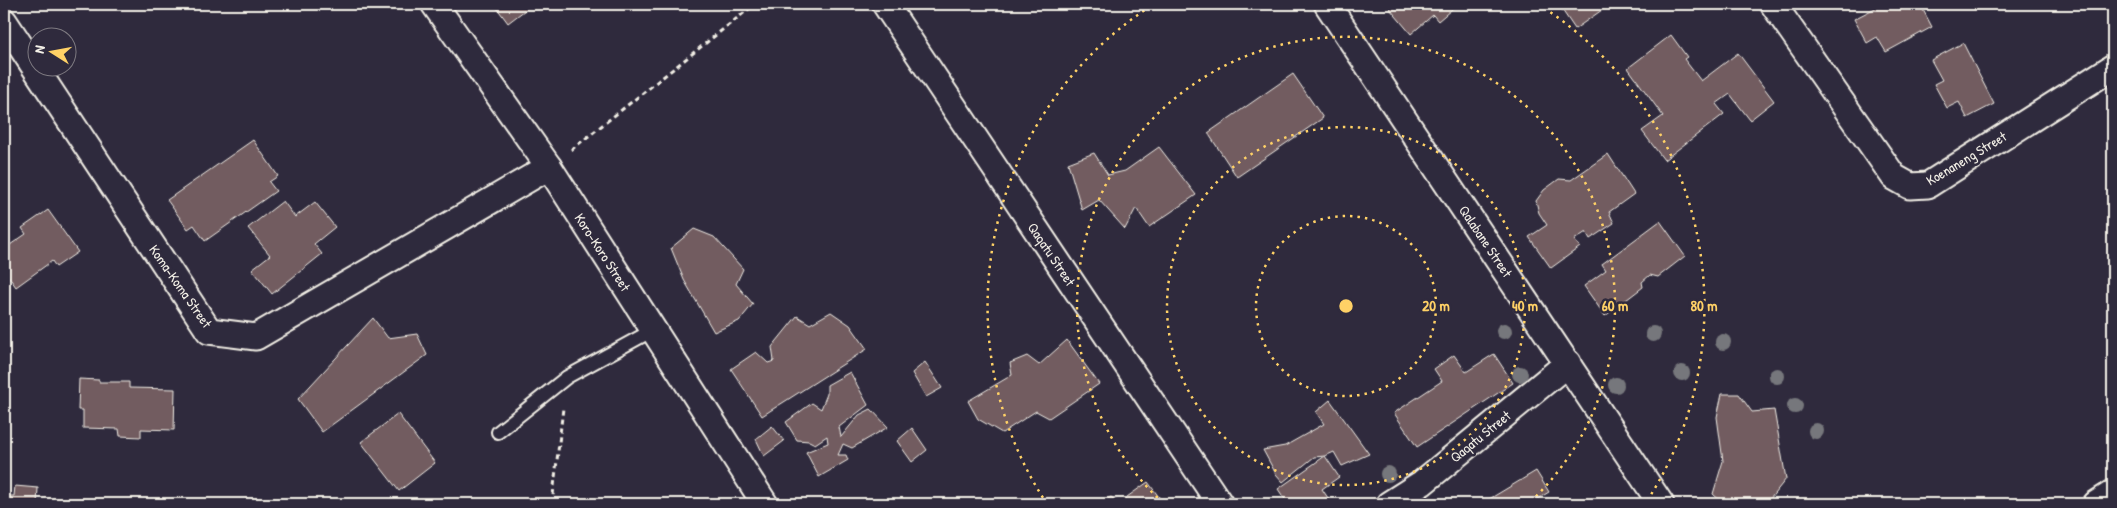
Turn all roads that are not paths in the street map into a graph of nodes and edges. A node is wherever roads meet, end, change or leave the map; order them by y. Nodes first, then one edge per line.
1 (434, 4) edge
2 (885, 4) edge
3 (1327, 4) edge
4 (1773, 4) edge
5 (4, 22) edge
6 (2113, 67) edge
7 (549, 167) junction
8 (654, 330) junction
9 (1568, 363) junction
10 (498, 432) dead end
11 (2113, 493) edge
12 (765, 504) edge
13 (1220, 504) edge
14 (1389, 504) edge
15 (1661, 504) edge
16 (2096, 504) edge

1 - 7 street, Koro-Koro Street
2 - 13 street, Qaqatu Street
3 - 9 street, Qalabane Street
4 - 6 street, Koenaneng Street
5 - 7 street, Koma-Koma Street
7 - 8 street, Koro-Koro Street
8 - 10 lane
8 - 12 street, Koro-Koro Street
9 - 14 street, Qaqatu Street
9 - 15 street, Qalabane Street
11 - 16 street

